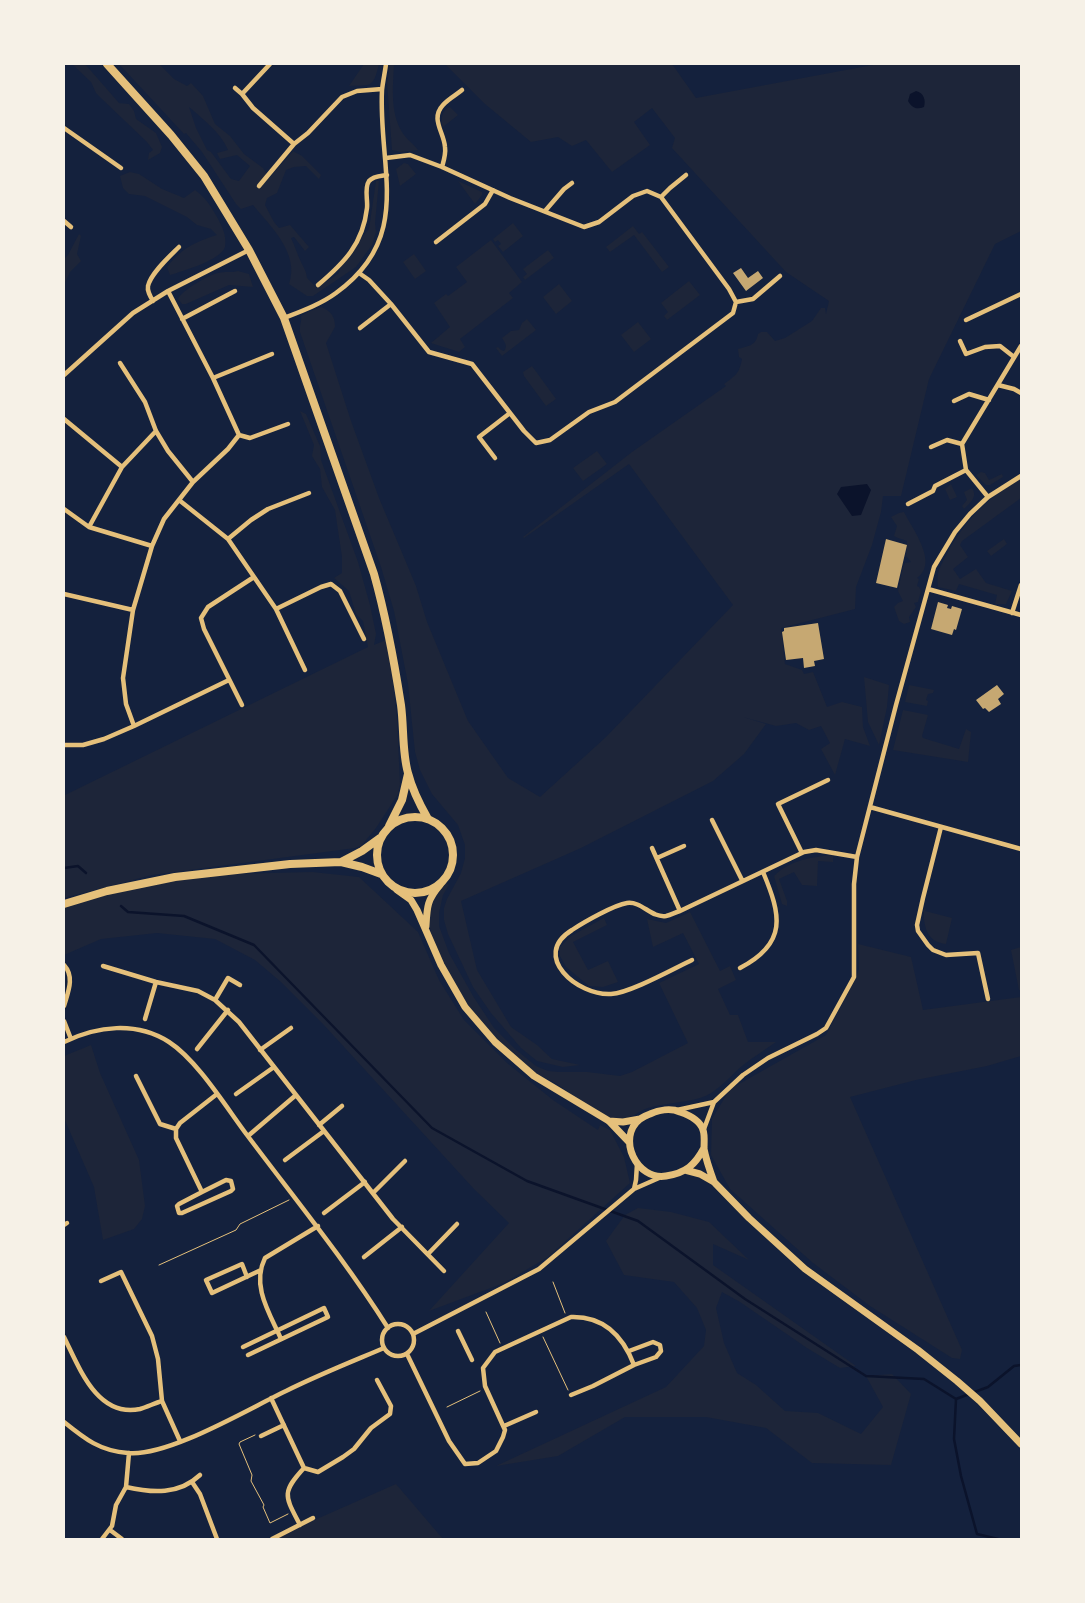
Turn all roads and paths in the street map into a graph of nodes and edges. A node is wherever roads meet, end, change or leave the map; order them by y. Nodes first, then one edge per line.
1 (107, 64) edge
2 (270, 64) edge
3 (386, 64) edge
4 (235, 88) dead end
5 (382, 90) junction
6 (462, 90) dead end
7 (242, 94) junction
8 (64, 128) edge
9 (294, 144) junction
10 (386, 158) junction
11 (442, 167) junction
12 (121, 168) dead end
13 (387, 175) junction
14 (686, 175) dead end
15 (572, 183) dead end
16 (259, 186) dead end
17 (493, 190) junction
18 (661, 197) junction
19 (545, 211) junction
20 (64, 221) edge
21 (71, 227) dead end
22 (436, 242) dead end
23 (178, 247) dead end
24 (249, 250) junction
25 (359, 273) junction
26 (780, 276) dead end
27 (318, 285) dead end
28 (235, 291) dead end
29 (168, 292) junction
30 (1021, 294) edge
31 (153, 301) junction
32 (736, 302) junction
33 (391, 304) junction
34 (284, 318) junction
35 (182, 319) junction
36 (966, 320) dead end
37 (360, 328) dead end
38 (960, 341) dead end
39 (1021, 346) edge
40 (272, 354) dead end
41 (1014, 356) junction
42 (120, 363) dead end
43 (64, 375) edge
44 (213, 378) junction
45 (998, 385) junction
46 (1021, 393) edge
47 (989, 400) junction
48 (954, 401) dead end
49 (510, 413) junction
50 (64, 419) edge
51 (288, 424) dead end
52 (156, 431) junction
53 (239, 435) junction
54 (962, 444) junction
55 (931, 447) dead end
56 (496, 458) dead end
57 (122, 467) junction
58 (966, 470) junction
59 (1021, 476) edge
60 (193, 482) junction
61 (310, 493) dead end
62 (988, 497) junction
63 (179, 500) junction
64 (908, 504) dead end
65 (64, 509) edge
66 (89, 527) junction
67 (228, 539) junction
68 (152, 546) junction
69 (254, 577) junction
70 (1021, 585) edge
71 (928, 589) junction
72 (64, 594) edge
73 (276, 609) junction
74 (133, 610) junction
75 (1012, 613) junction
76 (1021, 615) edge
77 (364, 639) dead end
78 (305, 670) dead end
79 (229, 680) junction
80 (242, 705) dead end
81 (134, 726) junction
82 (64, 745) edge
83 (408, 773) junction
84 (828, 780) dead end
85 (870, 807) junction
86 (428, 819) junction
87 (712, 820) dead end
88 (390, 826) junction
89 (941, 826) junction
90 (380, 838) junction
91 (684, 846) dead end
92 (652, 848) dead end
93 (1021, 849) edge
94 (802, 853) junction
95 (656, 858) junction
96 (858, 858) junction
97 (341, 862) junction
98 (763, 872) junction
99 (381, 874) junction
100 (742, 880) junction
101 (440, 885) junction
102 (397, 890) junction
103 (64, 904) edge
104 (680, 910) junction
105 (426, 929) junction
106 (692, 960) dead end
107 (64, 965) edge
108 (103, 966) dead end
109 (740, 968) dead end
110 (156, 982) junction
111 (240, 985) dead end
112 (988, 999) dead end
113 (215, 1000) junction
114 (64, 1006) edge
115 (228, 1010) junction
116 (145, 1019) dead end
117 (64, 1021) edge
118 (292, 1028) dead end
119 (71, 1039) junction
120 (64, 1042) edge
121 (196, 1048) dead end
122 (260, 1050) junction
123 (274, 1067) junction
124 (136, 1076) dead end
125 (217, 1094) junction
126 (236, 1094) dead end
127 (296, 1095) junction
128 (714, 1102) junction
129 (342, 1106) dead end
130 (677, 1110) junction
131 (640, 1119) junction
132 (609, 1121) junction
133 (319, 1125) junction
134 (176, 1129) junction
135 (703, 1130) junction
136 (324, 1131) junction
137 (248, 1136) junction
138 (629, 1142) junction
139 (704, 1148) junction
140 (286, 1160) dead end
141 (405, 1162) dead end
142 (637, 1164) junction
143 (685, 1170) junction
144 (659, 1178) junction
145 (364, 1182) junction
146 (714, 1182) junction
147 (634, 1189) junction
148 (202, 1192) junction
149 (373, 1193) junction
150 (294, 1196) junction
151 (324, 1213) dead end
152 (457, 1224) dead end
153 (318, 1226) junction
154 (402, 1227) junction
155 (428, 1254) junction
156 (364, 1256) dead end
157 (160, 1265) dead end
158 (261, 1270) junction
159 (444, 1271) dead end
160 (248, 1276) junction
161 (101, 1281) dead end
162 (553, 1282) dead end
163 (486, 1312) dead end
164 (567, 1319) junction
165 (388, 1328) junction
166 (277, 1331) junction
167 (458, 1331) dead end
168 (540, 1331) junction
169 (412, 1334) junction
170 (64, 1337) edge
171 (281, 1339) junction
172 (243, 1347) dead end
173 (384, 1348) junction
174 (502, 1348) junction
175 (629, 1351) junction
176 (407, 1354) junction
177 (248, 1355) dead end
178 (472, 1360) dead end
179 (634, 1365) junction
180 (377, 1380) dead end
181 (486, 1388) junction
182 (571, 1396) joint
183 (271, 1398) junction
184 (162, 1401) junction
185 (447, 1407) dead end
186 (536, 1412) dead end
187 (64, 1422) edge
188 (284, 1425) junction
189 (504, 1426) junction
190 (261, 1436) joint
191 (180, 1441) junction
192 (1021, 1444) edge
193 (128, 1453) junction
194 (304, 1468) junction
195 (200, 1475) dead end
196 (192, 1482) junction
197 (126, 1487) junction
198 (293, 1512) junction
199 (313, 1518) dead end
200 (300, 1525) junction
201 (110, 1530) junction
202 (102, 1539) edge
203 (122, 1539) edge
204 (217, 1539) edge
205 (272, 1539) edge

1 - 24 main road
2 - 7 street
3 - 5 street
4 - 7 street
5 - 9 street
5 - 10 street
6 - 11 street
7 - 9 street
8 - 12 street
9 - 16 street
10 - 11 street
10 - 13 street
11 - 17 street
13 - 25 street
13 - 27 street
14 - 18 street
15 - 19 street
17 - 19 street
17 - 22 street
18 - 19 street
18 - 32 street
20 - 21 street
23 - 31 street
24 - 29 street
24 - 34 main road
25 - 33 street
25 - 34 street
26 - 32 street
28 - 35 street
29 - 31 street
29 - 35 street
30 - 36 street
31 - 43 street
32 - 49 street
33 - 37 street
33 - 49 street
34 - 83 main road
35 - 44 street
38 - 41 street
39 - 41 street
40 - 44 street
41 - 45 street
42 - 52 street
44 - 53 street
45 - 46 street
45 - 47 street
47 - 48 street
47 - 54 street
49 - 56 street
50 - 57 street
51 - 53 street
52 - 57 street
52 - 60 street
53 - 60 street
54 - 55 street
54 - 58 street
57 - 66 street
58 - 62 street
58 - 64 street
59 - 62 street
60 - 63 street
61 - 67 street
62 - 71 street
63 - 67 street
63 - 68 street
65 - 66 street
66 - 68 street
67 - 69 street
68 - 74 street
69 - 73 street
69 - 79 street
70 - 75 street
71 - 75 street
71 - 85 street
72 - 74 street
73 - 77 street
73 - 78 street
74 - 81 street
75 - 76 street
79 - 80 street
79 - 81 street
81 - 82 street
83 - 86 main road
83 - 88 main road
84 - 94 street
85 - 89 street
85 - 96 street
86 - 88 main road
86 - 101 main road
87 - 100 street
88 - 90 main road
89 - 93 street
89 - 112 street
90 - 97 main road
90 - 99 main road
91 - 95 street
92 - 95 street
94 - 96 street
94 - 98 street
95 - 104 street
96 - 128 street
97 - 99 main road
97 - 103 main road
98 - 100 street
98 - 109 street
99 - 102 main road
100 - 104 street
101 - 102 main road
101 - 105 main road
102 - 105 main road
104 - 106 street
105 - 132 main road
107 - 114 street
108 - 110 street
110 - 113 street
110 - 116 street
111 - 113 street
113 - 115 street
115 - 121 street
115 - 122 street
117 - 119 street
118 - 122 street
119 - 120 street
119 - 125 street
122 - 123 street
123 - 126 street
123 - 127 street
124 - 134 street
125 - 134 street
125 - 137 street
127 - 133 street
127 - 137 street
128 - 130 street
128 - 135 street
129 - 133 street
130 - 131 main road
130 - 135 main road
131 - 132 main road
131 - 138 main road
132 - 138 main road
133 - 136 street
134 - 148 street
135 - 139 main road
136 - 140 street
136 - 145 street
137 - 150 street
138 - 142 main road
139 - 143 main road
139 - 146 main road
141 - 149 street
142 - 144 main road
142 - 147 street
143 - 144 main road
143 - 146 main road
144 - 147 street
145 - 149 street
145 - 151 street
146 - 192 main road
147 - 169 street
148 - 148 street
149 - 154 street
150 - 153 street
150 - 157 path
152 - 155 street
153 - 158 street
153 - 165 street
154 - 155 street
154 - 156 street
155 - 159 street
158 - 160 street
158 - 166 street
160 - 160 street
161 - 184 street
162 - 164 path
163 - 174 path
164 - 168 street
164 - 175 street
165 - 169 street
165 - 173 street
166 - 171 street
166 - 171 street
166 - 172 street
167 - 178 street
168 - 174 street
168 - 182 path
169 - 176 street
170 - 184 street
171 - 177 street
173 - 176 street
173 - 183 street
174 - 181 street
175 - 179 street
175 - 179 street
176 - 189 street
179 - 182 street
180 - 194 street
181 - 185 path
181 - 189 street
183 - 188 street
183 - 191 street
184 - 191 street
186 - 189 street
187 - 193 street
188 - 190 street
188 - 194 street
190 - 198 path
191 - 193 street
193 - 197 street
194 - 198 street
195 - 196 street
196 - 197 street
196 - 204 street
197 - 201 street
198 - 200 street
199 - 200 street
200 - 205 street
201 - 202 street
201 - 203 street

